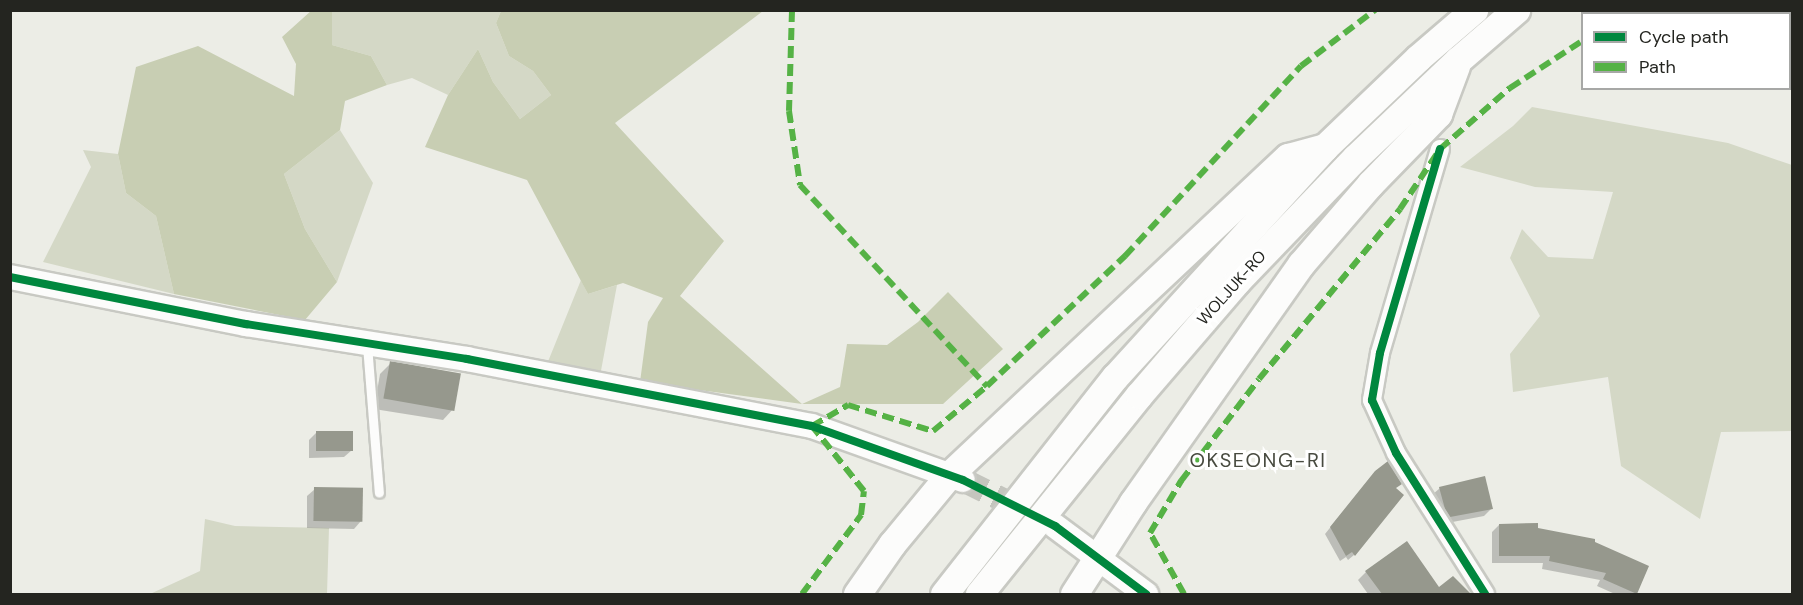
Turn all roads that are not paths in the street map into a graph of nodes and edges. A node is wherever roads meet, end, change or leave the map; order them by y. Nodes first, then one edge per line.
1 (1474, 10) edge
2 (1516, 10) edge
3 (1458, 60) junction
4 (1325, 147) junction
5 (1440, 149) dead end
6 (13, 277) edge
7 (367, 343) junction
8 (956, 478) junction
9 (379, 493) dead end
10 (1055, 526) dead end
11 (1098, 561) junction
12 (990, 589) edge
13 (944, 592) edge
14 (857, 594) edge
15 (1074, 594) edge
16 (1146, 594) edge
17 (1485, 594) edge

1 - 4 main road, WOLJUK-RO
2 - 3 main road, WOLJUK-RO
3 - 11 main road
3 - 12 main road, WOLJUK-RO
4 - 8 main road
4 - 13 main road, WOLJUK-RO
5 - 17 street
6 - 7 street
7 - 8 street
7 - 9 lane
8 - 14 main road
10 - 11 street
11 - 15 main road
11 - 16 street

